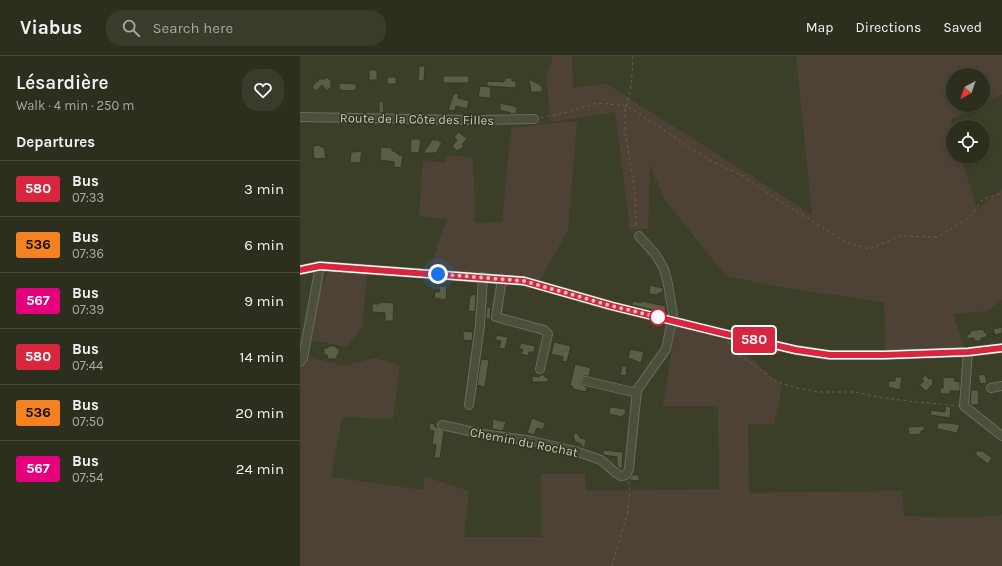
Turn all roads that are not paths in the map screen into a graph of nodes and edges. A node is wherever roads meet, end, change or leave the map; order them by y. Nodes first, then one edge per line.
1 (300, 117) edge
2 (534, 119) road end
3 (639, 236) road end
4 (320, 266) junction
5 (300, 270) edge
6 (483, 277) junction
7 (502, 279) junction
8 (671, 320) junction
9 (1002, 348) edge
10 (968, 352) junction
11 (300, 362) edge
12 (540, 369) dead end
13 (586, 381) dead end
14 (1002, 386) edge
15 (992, 388) dead end
16 (637, 393) junction
17 (469, 405) dead end
18 (442, 425) dead end
19 (1002, 436) edge

1 - 2 street, Route de la Côte des Filles
3 - 8 street
4 - 5 street
4 - 6 street
4 - 11 street
6 - 7 street
6 - 17 street
7 - 8 street
7 - 12 street
8 - 10 street
8 - 16 street
9 - 10 street
10 - 19 street
13 - 16 street
14 - 15 street
16 - 18 street, Chemin du Rochat

